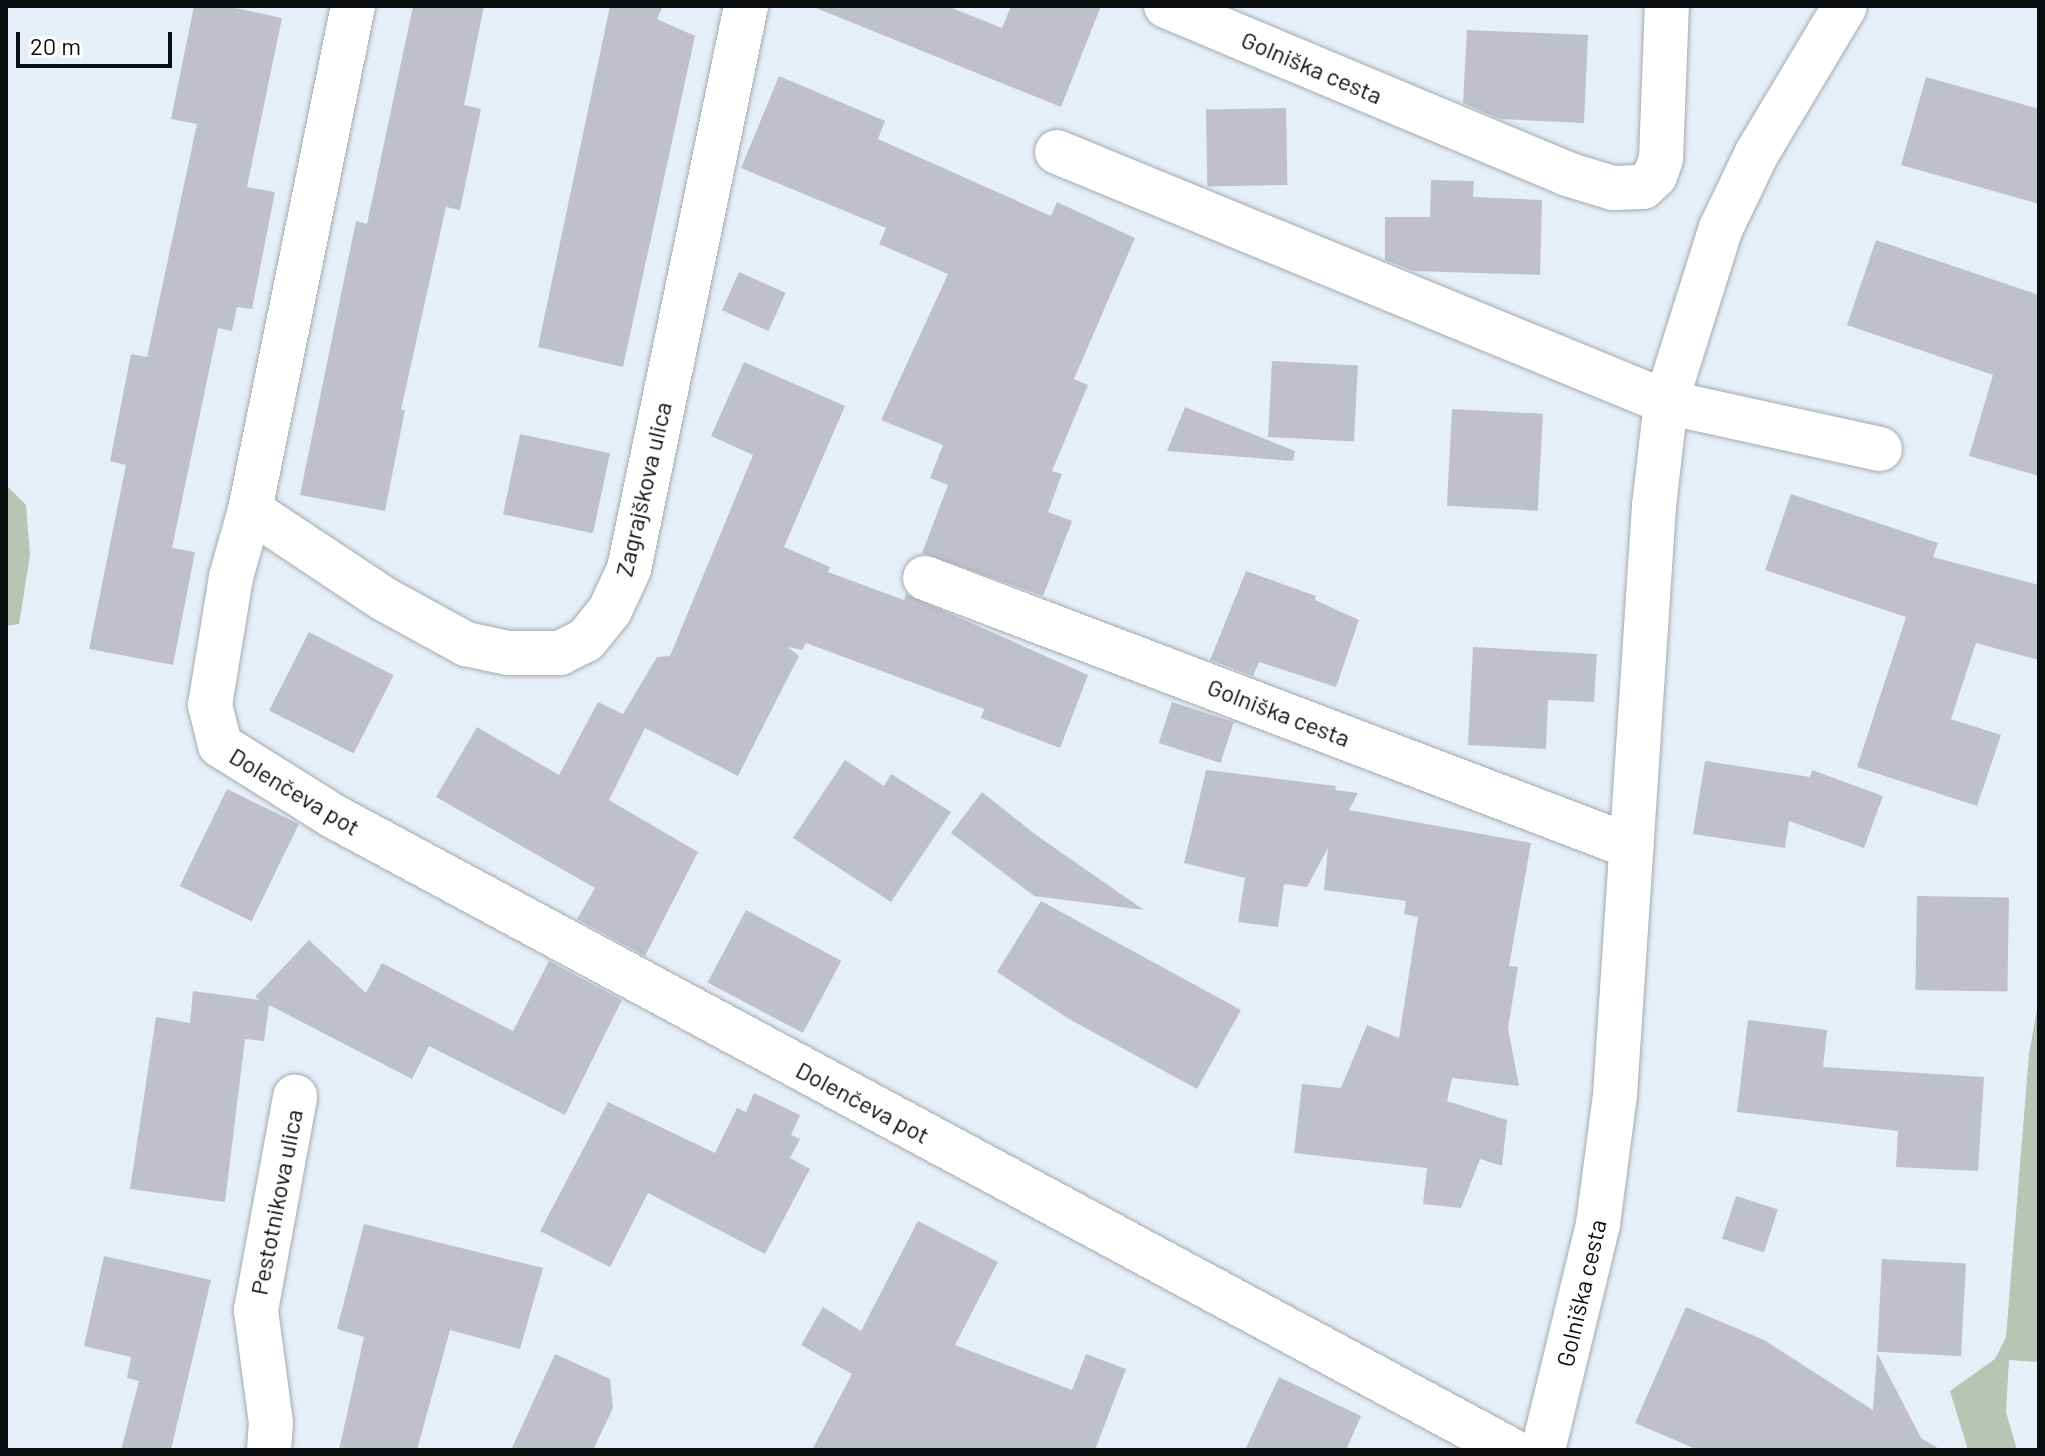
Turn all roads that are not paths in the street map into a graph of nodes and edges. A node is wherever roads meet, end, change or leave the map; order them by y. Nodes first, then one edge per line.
1 (353, 6) edge
2 (746, 6) edge
3 (1166, 6) edge
4 (1667, 6) edge
5 (1845, 6) edge
6 (1057, 152) dead end
7 (1666, 402) junction
8 (1880, 449) dead end
9 (250, 510) junction
10 (925, 578) dead end
11 (1632, 847) junction
12 (295, 1097) dead end
13 (269, 1450) edge
14 (1511, 1450) edge
15 (1543, 1450) edge

1 - 9 street
2 - 9 street, Zagrajškova ulica
3 - 4 street, Golniška cesta
5 - 7 street, Golniška cesta
6 - 7 street
7 - 8 street
7 - 11 street, Golniška cesta
9 - 14 street, Dolenčeva pot
10 - 11 street, Golniška cesta
11 - 15 street, Golniška cesta
12 - 13 street, Pestotnikova ulica

